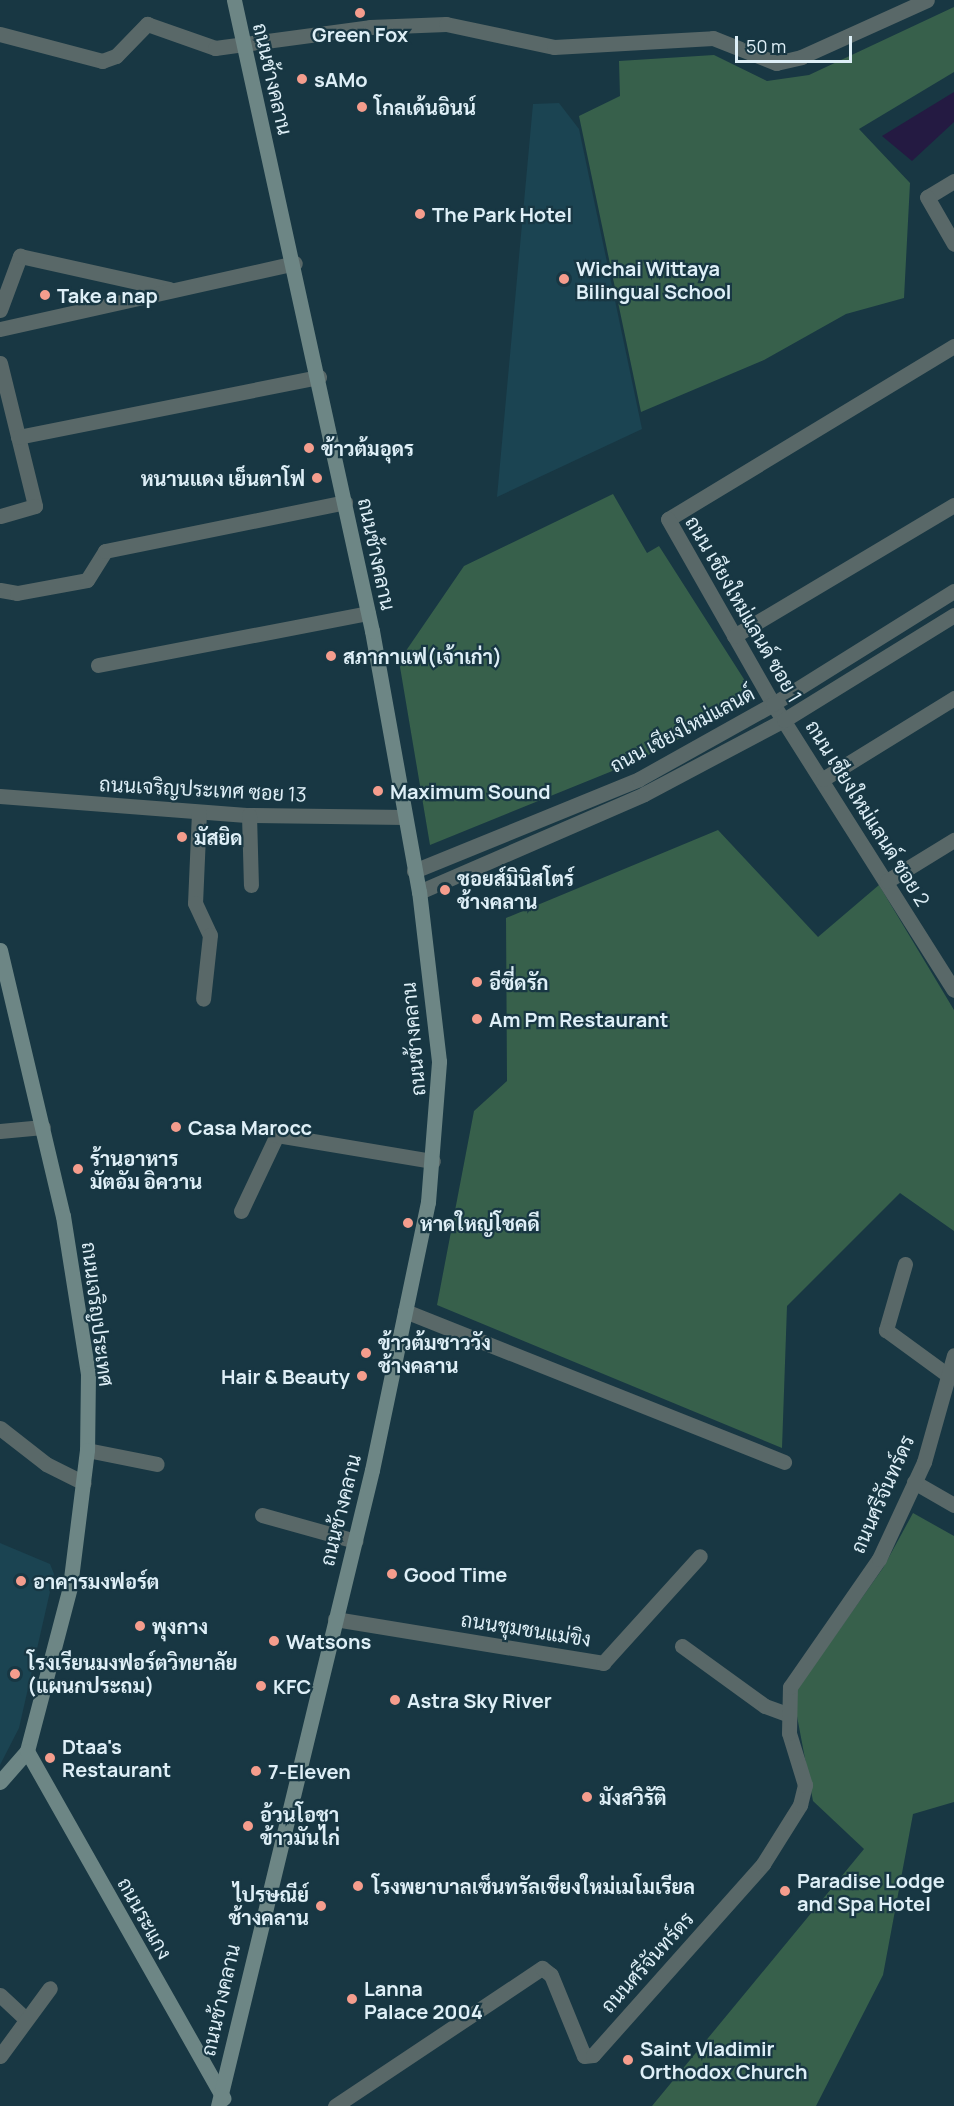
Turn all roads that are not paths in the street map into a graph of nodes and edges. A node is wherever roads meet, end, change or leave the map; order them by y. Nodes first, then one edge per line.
1 (234, 0) edge
2 (927, 0) edge
3 (0, 34) edge
4 (244, 47) junction
5 (954, 181) edge
6 (954, 244) edge
7 (295, 264) junction
8 (175, 290) junction
9 (0, 310) edge
10 (0, 329) edge
11 (954, 346) edge
12 (0, 363) edge
13 (319, 378) junction
14 (18, 437) junction
15 (345, 502) junction
16 (954, 505) edge
17 (0, 516) edge
18 (0, 590) edge
19 (954, 591) edge
20 (368, 613) junction
21 (954, 615) edge
22 (734, 636) junction
23 (98, 665) dead end
24 (954, 698) edge
25 (773, 704) junction
26 (784, 720) junction
27 (823, 779) junction
28 (0, 796) edge
29 (200, 812) junction
30 (249, 815) junction
31 (405, 817) junction
32 (954, 840) edge
33 (414, 871) junction
34 (886, 881) junction
35 (251, 885) dead end
36 (419, 892) junction
37 (0, 950) edge
38 (954, 990) edge
39 (203, 999) dead end
40 (6, 1004) edge
41 (43, 1127) junction
42 (0, 1131) edge
43 (433, 1161) junction
44 (242, 1211) dead end
45 (906, 1264) dead end
46 (405, 1311) junction
47 (954, 1355) edge
48 (949, 1376) junction
49 (0, 1428) edge
50 (87, 1450) junction
51 (784, 1462) dead end
52 (157, 1464) dead end
53 (84, 1482) junction
54 (914, 1482) junction
55 (954, 1505) edge
56 (262, 1515) dead end
57 (355, 1541) junction
58 (700, 1556) dead end
59 (335, 1619) junction
60 (682, 1646) dead end
61 (787, 1714) junction
62 (27, 1751) junction
63 (0, 1782) edge
64 (50, 1988) dead end
65 (0, 1995) edge
66 (24, 2017) junction
67 (0, 2056) edge
68 (222, 2102) edge
69 (335, 2106) edge

1 - 4 street, ถนนช้างคลาน
2 - 4 street
3 - 4 street
4 - 7 street, ถนนช้างคลาน
5 - 6 street
7 - 8 street
7 - 13 street, ถนนช้างคลาน
8 - 9 street
8 - 10 street
11 - 22 street, ถนน เชียงใหม่แลนด์ ซอย 1
12 - 14 street
13 - 14 street
13 - 15 street, ถนนช้างคลาน
14 - 17 street
15 - 18 street
15 - 20 street, ถนนช้างคลาน
16 - 22 street
19 - 25 street, ถนน เชียงใหม่แลนด์
20 - 23 street
20 - 31 street, ถนนช้างคลาน
21 - 26 street, ถนน เชียงใหม่แลนด์
22 - 25 street, ถนน เชียงใหม่แลนด์ ซอย 1
24 - 27 street
25 - 26 street, ถนน เชียงใหม่แลนด์ ซอย 1
25 - 33 street, ถนน เชียงใหม่แลนด์
26 - 27 street, ถนน เชียงใหม่แลนด์ ซอย 2
26 - 36 street, ถนน เชียงใหม่แลนด์
27 - 34 street, ถนน เชียงใหม่แลนด์ ซอย 2
28 - 29 street, ถนนเจริญประเทศ ซอย 13
29 - 30 street, ถนนเจริญประเทศ ซอย 13
29 - 39 street
30 - 31 street, ถนนเจริญประเทศ ซอย 13
30 - 35 street
31 - 33 street, ถนนช้างคลาน
32 - 34 street
33 - 36 street, ถนนช้างคลาน
34 - 38 street, ถนน เชียงใหม่แลนด์ ซอย 2
36 - 43 street, ถนนช้างคลาน
37 - 40 street, ถนนเจริญประเทศ
40 - 41 street, ถนนเจริญประเทศ
41 - 42 street
41 - 50 street, ถนนเจริญประเทศ
43 - 44 street
43 - 46 street, ถนนช้างคลาน
45 - 48 street
46 - 51 street
46 - 57 street, ถนนช้างคลาน
47 - 48 street, ถนนศรีจันทร์ดร
48 - 54 street, ถนนศรีจันทร์ดร
49 - 53 street
50 - 52 street
50 - 53 street, ถนนเจริญประเทศ
53 - 62 street, ถนนเจริญประเทศ
54 - 55 street
54 - 61 street, ถนนศรีจันทร์ดร
56 - 57 street
57 - 59 street, ถนนช้างคลาน
58 - 59 street, ถนนชุมชนแม่ขิง
59 - 68 street, ถนนช้างคลาน
60 - 61 street
61 - 69 street, ถนนศรีจันทร์ดร
62 - 63 street, ถนนเจริญประเทศ
62 - 68 street, ถนนระแกง
64 - 66 street
65 - 66 street
66 - 67 street

